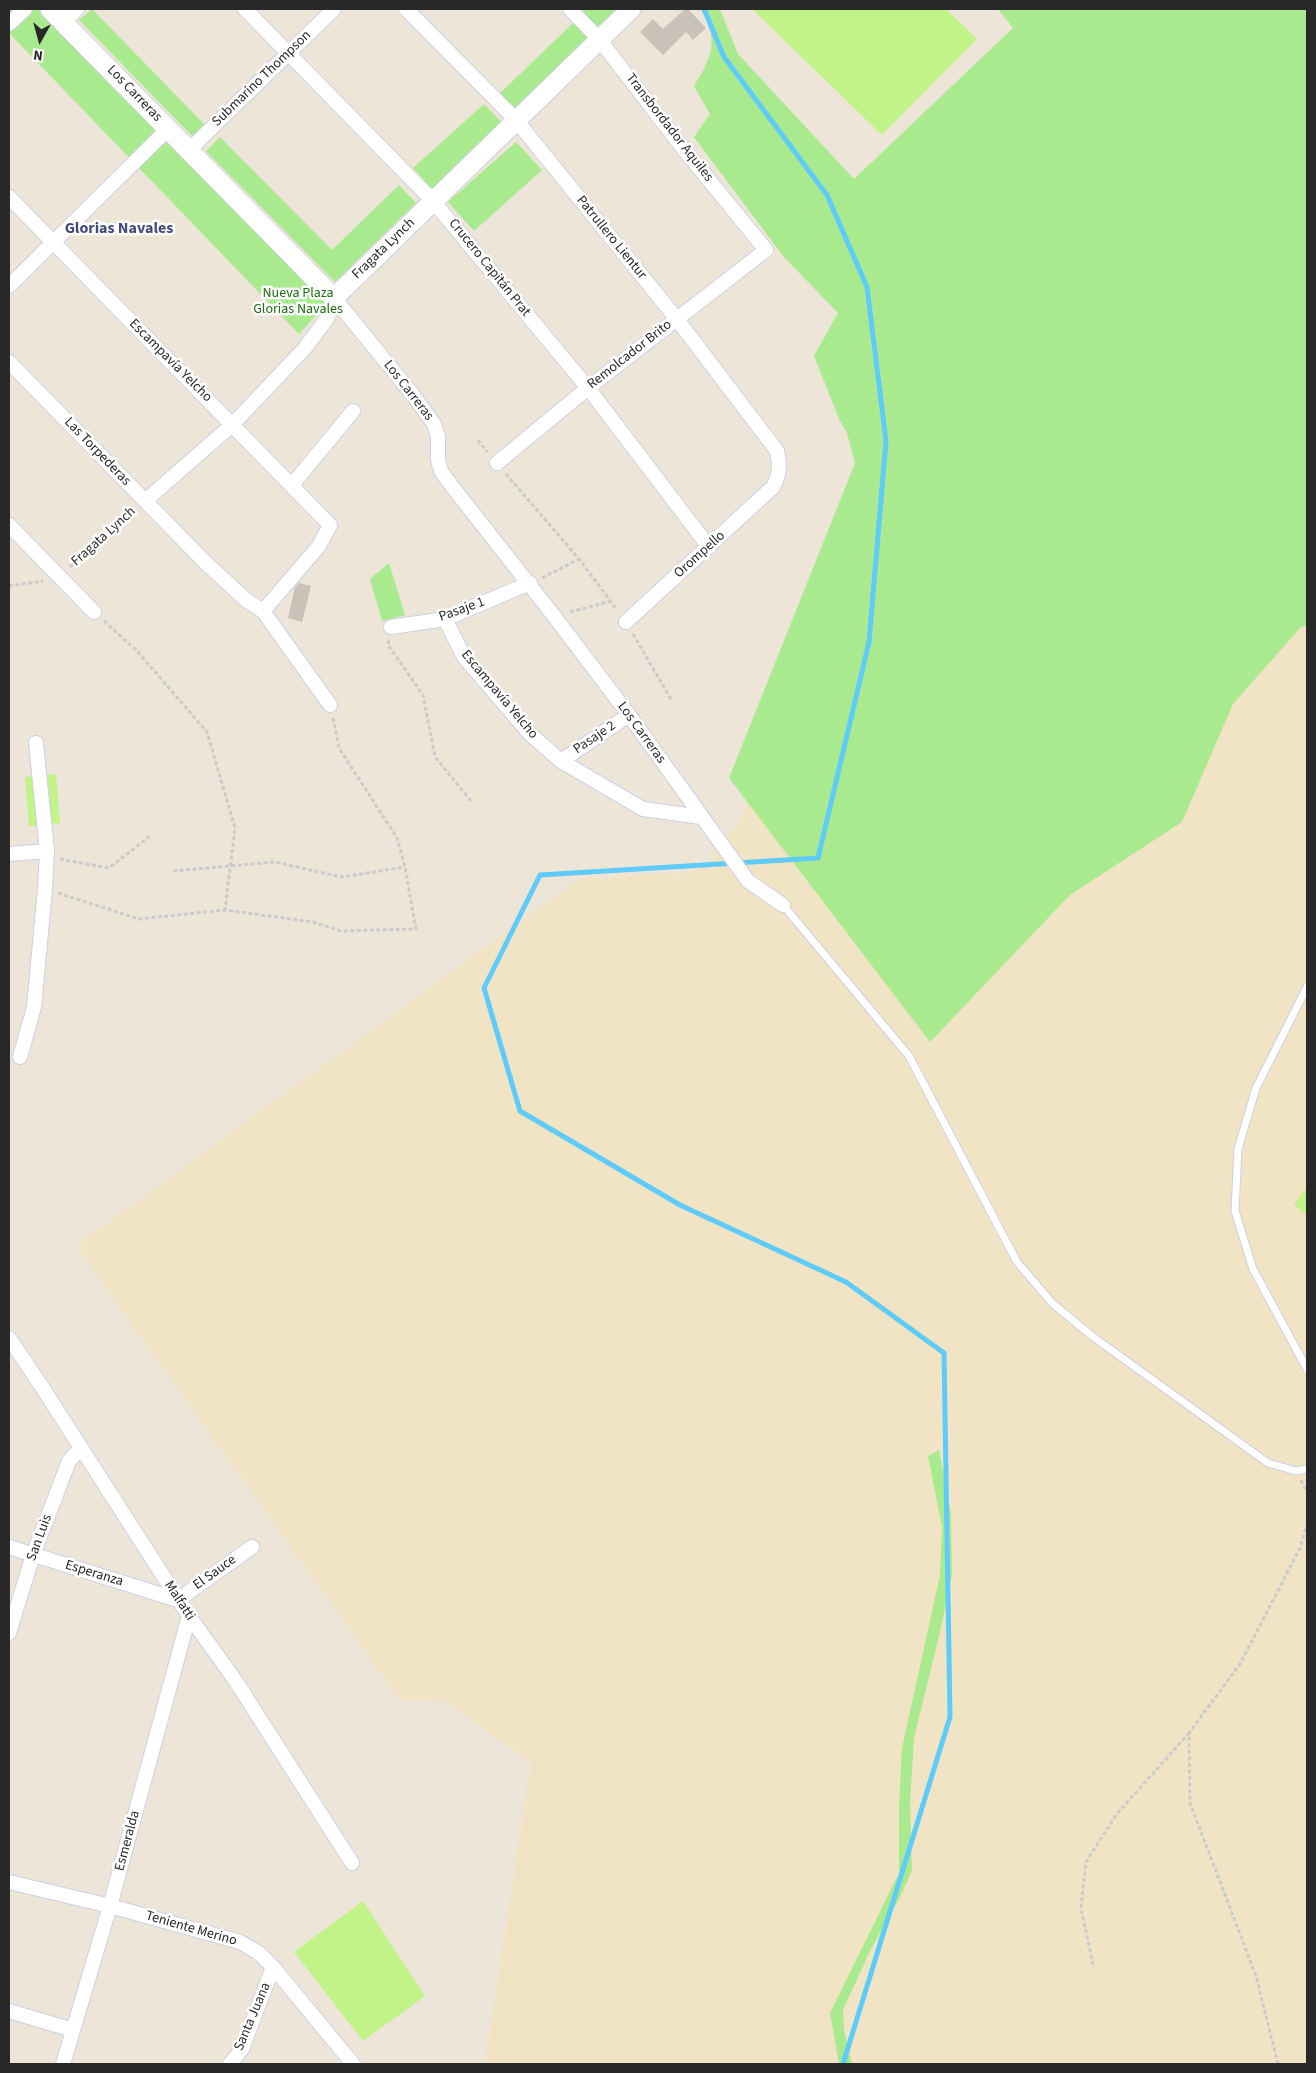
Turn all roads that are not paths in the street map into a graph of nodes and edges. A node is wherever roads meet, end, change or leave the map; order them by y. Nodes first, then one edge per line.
1 (25, 9) edge
2 (50, 9) edge
3 (77, 9) edge
4 (245, 9) edge
5 (334, 9) edge
6 (406, 9) edge
7 (570, 9) edge
8 (630, 9) edge
9 (63, 22) junction
10 (9, 24) edge
11 (599, 39) junction
12 (289, 53) junction
13 (516, 120) junction
14 (168, 129) junction
15 (189, 150) junction
16 (9, 197) edge
17 (433, 201) junction
18 (53, 242) junction
19 (766, 250) joint
20 (9, 286) edge
21 (334, 298) junction
22 (676, 318) junction
23 (9, 362) edge
24 (588, 388) junction
25 (353, 411) dead end
26 (232, 424) junction
27 (497, 464) road end
28 (292, 485) junction
29 (773, 487) joint
30 (145, 500) junction
31 (9, 525) edge
32 (709, 547) junction
33 (530, 583) junction
34 (263, 611) junction
35 (94, 612) road end
36 (445, 618) junction
37 (626, 622) road end
38 (391, 627) road end
39 (330, 705) road end
40 (629, 715) junction
41 (36, 743) dead end
42 (561, 760) junction
43 (701, 817) junction
44 (9, 854) edge
45 (47, 854) junction
46 (783, 904) joint
47 (1307, 987) edge
48 (20, 1058) dead end
49 (9, 1338) edge
50 (1307, 1369) edge
51 (81, 1448) junction
52 (1307, 1469) edge
53 (9, 1547) edge
54 (252, 1547) dead end
55 (33, 1555) junction
56 (178, 1600) junction
57 (189, 1616) junction
58 (9, 1632) edge
59 (352, 1863) dead end
60 (9, 1882) edge
61 (110, 1906) junction
62 (273, 1968) junction
63 (9, 2012) edge
64 (73, 2030) junction
65 (63, 2064) edge
66 (230, 2064) edge
67 (353, 2064) edge

1 - 10 street
2 - 9 street, Los Carreras
3 - 9 street
4 - 12 street, Crucero Capitán Prat
5 - 12 street, Submarino Thompson
6 - 13 street, Patrullero Lientur
7 - 11 street, Transbordador Aquiles
8 - 11 street, Fragata Lynch
9 - 14 street, Los Carreras
11 - 13 street, Fragata Lynch
11 - 19 street, Transbordador Aquiles
12 - 15 street, Submarino Thompson
12 - 17 street, Crucero Capitán Prat
13 - 17 street, Fragata Lynch
13 - 22 street, Patrullero Lientur
14 - 15 street, Los Carreras
14 - 18 street
15 - 21 street, Los Carreras
16 - 18 street, Escampavía Yelcho
17 - 21 street, Fragata Lynch
17 - 24 street, Crucero Capitán Prat
18 - 20 street
18 - 26 street, Escampavía Yelcho
19 - 22 street, Remolcador Brito
21 - 26 street, Fragata Lynch
21 - 33 street, Los Carreras
22 - 24 street, Remolcador Brito
22 - 29 street, Patrullero Lientur
23 - 30 street, Las Torpederas
24 - 27 street, Remolcador Brito
24 - 32 street, Crucero Capitán Prat
25 - 28 street
26 - 28 street, Escampavía Yelcho
26 - 30 street, Fragata Lynch
28 - 34 street, Escampavía Yelcho
29 - 32 street, Orompello
30 - 34 street, Las Torpederas
31 - 35 street
32 - 37 street, Orompello
33 - 36 street, Pasaje 1
33 - 40 street, Los Carreras
34 - 39 street, Las Torpederas
36 - 38 street, Pasaje 1
36 - 42 street, Escampavía Yelcho
40 - 42 street, Pasaje 2
40 - 43 street, Los Carreras
41 - 45 street
42 - 43 street, Escampavía Yelcho
43 - 46 street, Los Carreras
44 - 45 street
45 - 48 street
46 - 52 lane
47 - 50 lane
49 - 51 street, Malfatti
51 - 55 street, San Luis
51 - 56 street, Malfatti
53 - 55 street, Esperanza
54 - 56 street, El Sauce
55 - 56 street, Esperanza
55 - 58 street, San Luis
56 - 57 street, Malfatti
57 - 59 street, Malfatti
57 - 61 street, Esmeralda
60 - 61 street, Teniente Merino
61 - 62 street, Teniente Merino
61 - 64 street, Esmeralda
62 - 66 street, Santa Juana
62 - 67 street, Teniente Merino
63 - 64 street
64 - 65 street, Esmeralda

